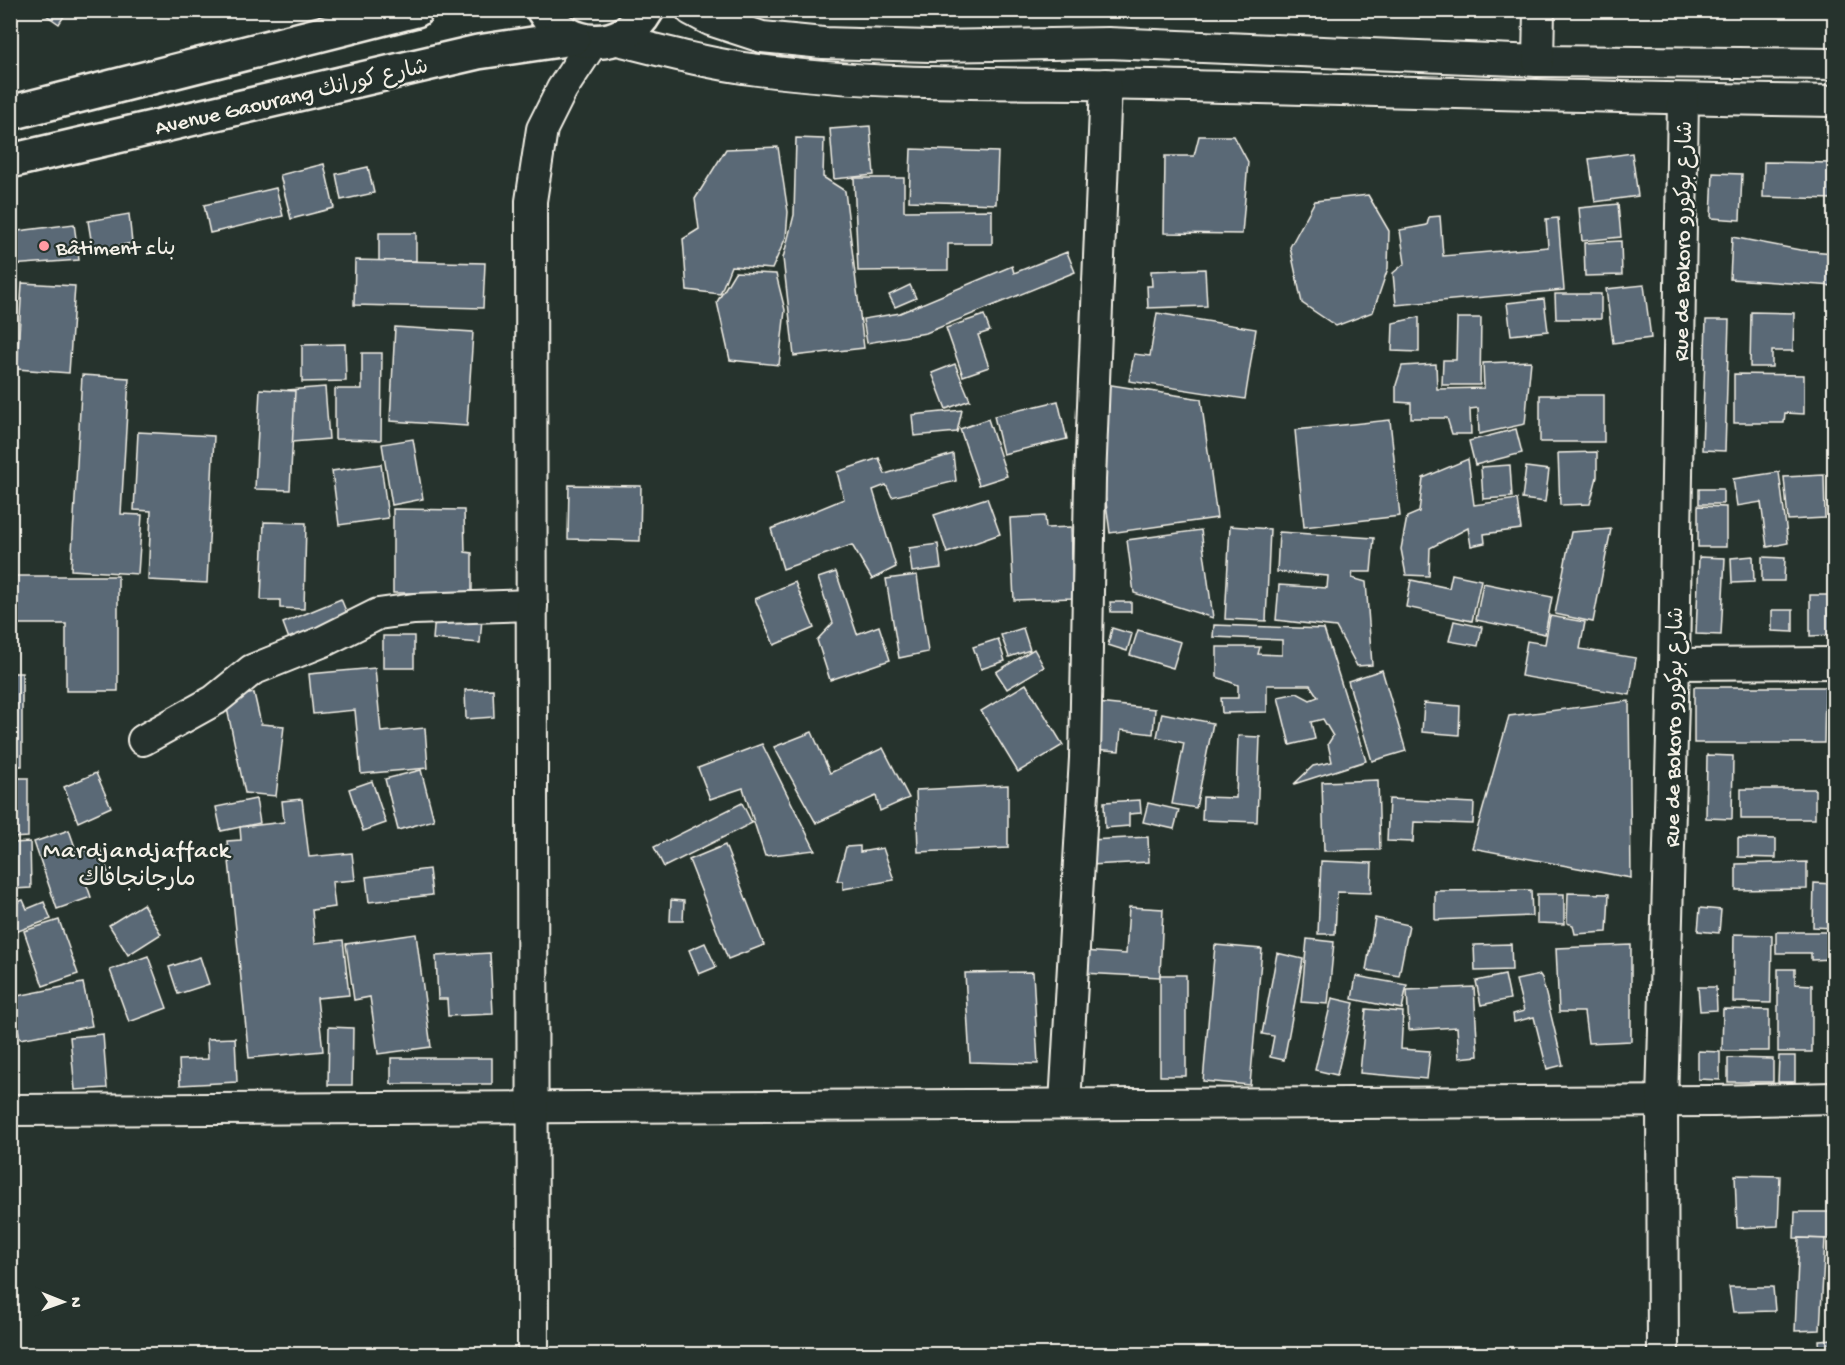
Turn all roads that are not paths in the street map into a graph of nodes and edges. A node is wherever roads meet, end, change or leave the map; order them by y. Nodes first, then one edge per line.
1 (416, 10) edge
2 (543, 10) edge
3 (647, 10) edge
4 (691, 10) edge
5 (1539, 10) edge
6 (593, 40) junction
7 (1538, 61) junction
8 (1834, 64) edge
9 (1106, 84) junction
10 (1683, 99) junction
11 (1834, 101) edge
12 (10, 113) edge
13 (10, 161) edge
14 (531, 605) junction
15 (1834, 663) edge
16 (1674, 664) junction
17 (143, 740) dead end
18 (1834, 1098) edge
19 (1662, 1101) junction
20 (1065, 1104) junction
21 (531, 1108) junction
22 (10, 1110) edge
23 (533, 1354) edge
24 (1663, 1354) edge

1 - 12 main road
2 - 6 main road
3 - 6 main road
4 - 7 street
5 - 7 street
6 - 9 street
6 - 13 main road, Avenue Gaourang شارع كورانك
6 - 14 street
7 - 8 street
9 - 10 street
9 - 20 street
10 - 11 street
10 - 16 street, Rue de Bokoro شارع بوكورو
14 - 17 street
14 - 21 street
15 - 16 street
16 - 19 street, Rue de Bokoro شارع بوكورو
18 - 19 street
19 - 20 street
19 - 24 street, Rue de Bokoro شارع بوكورو
20 - 21 street
21 - 22 street
21 - 23 street

